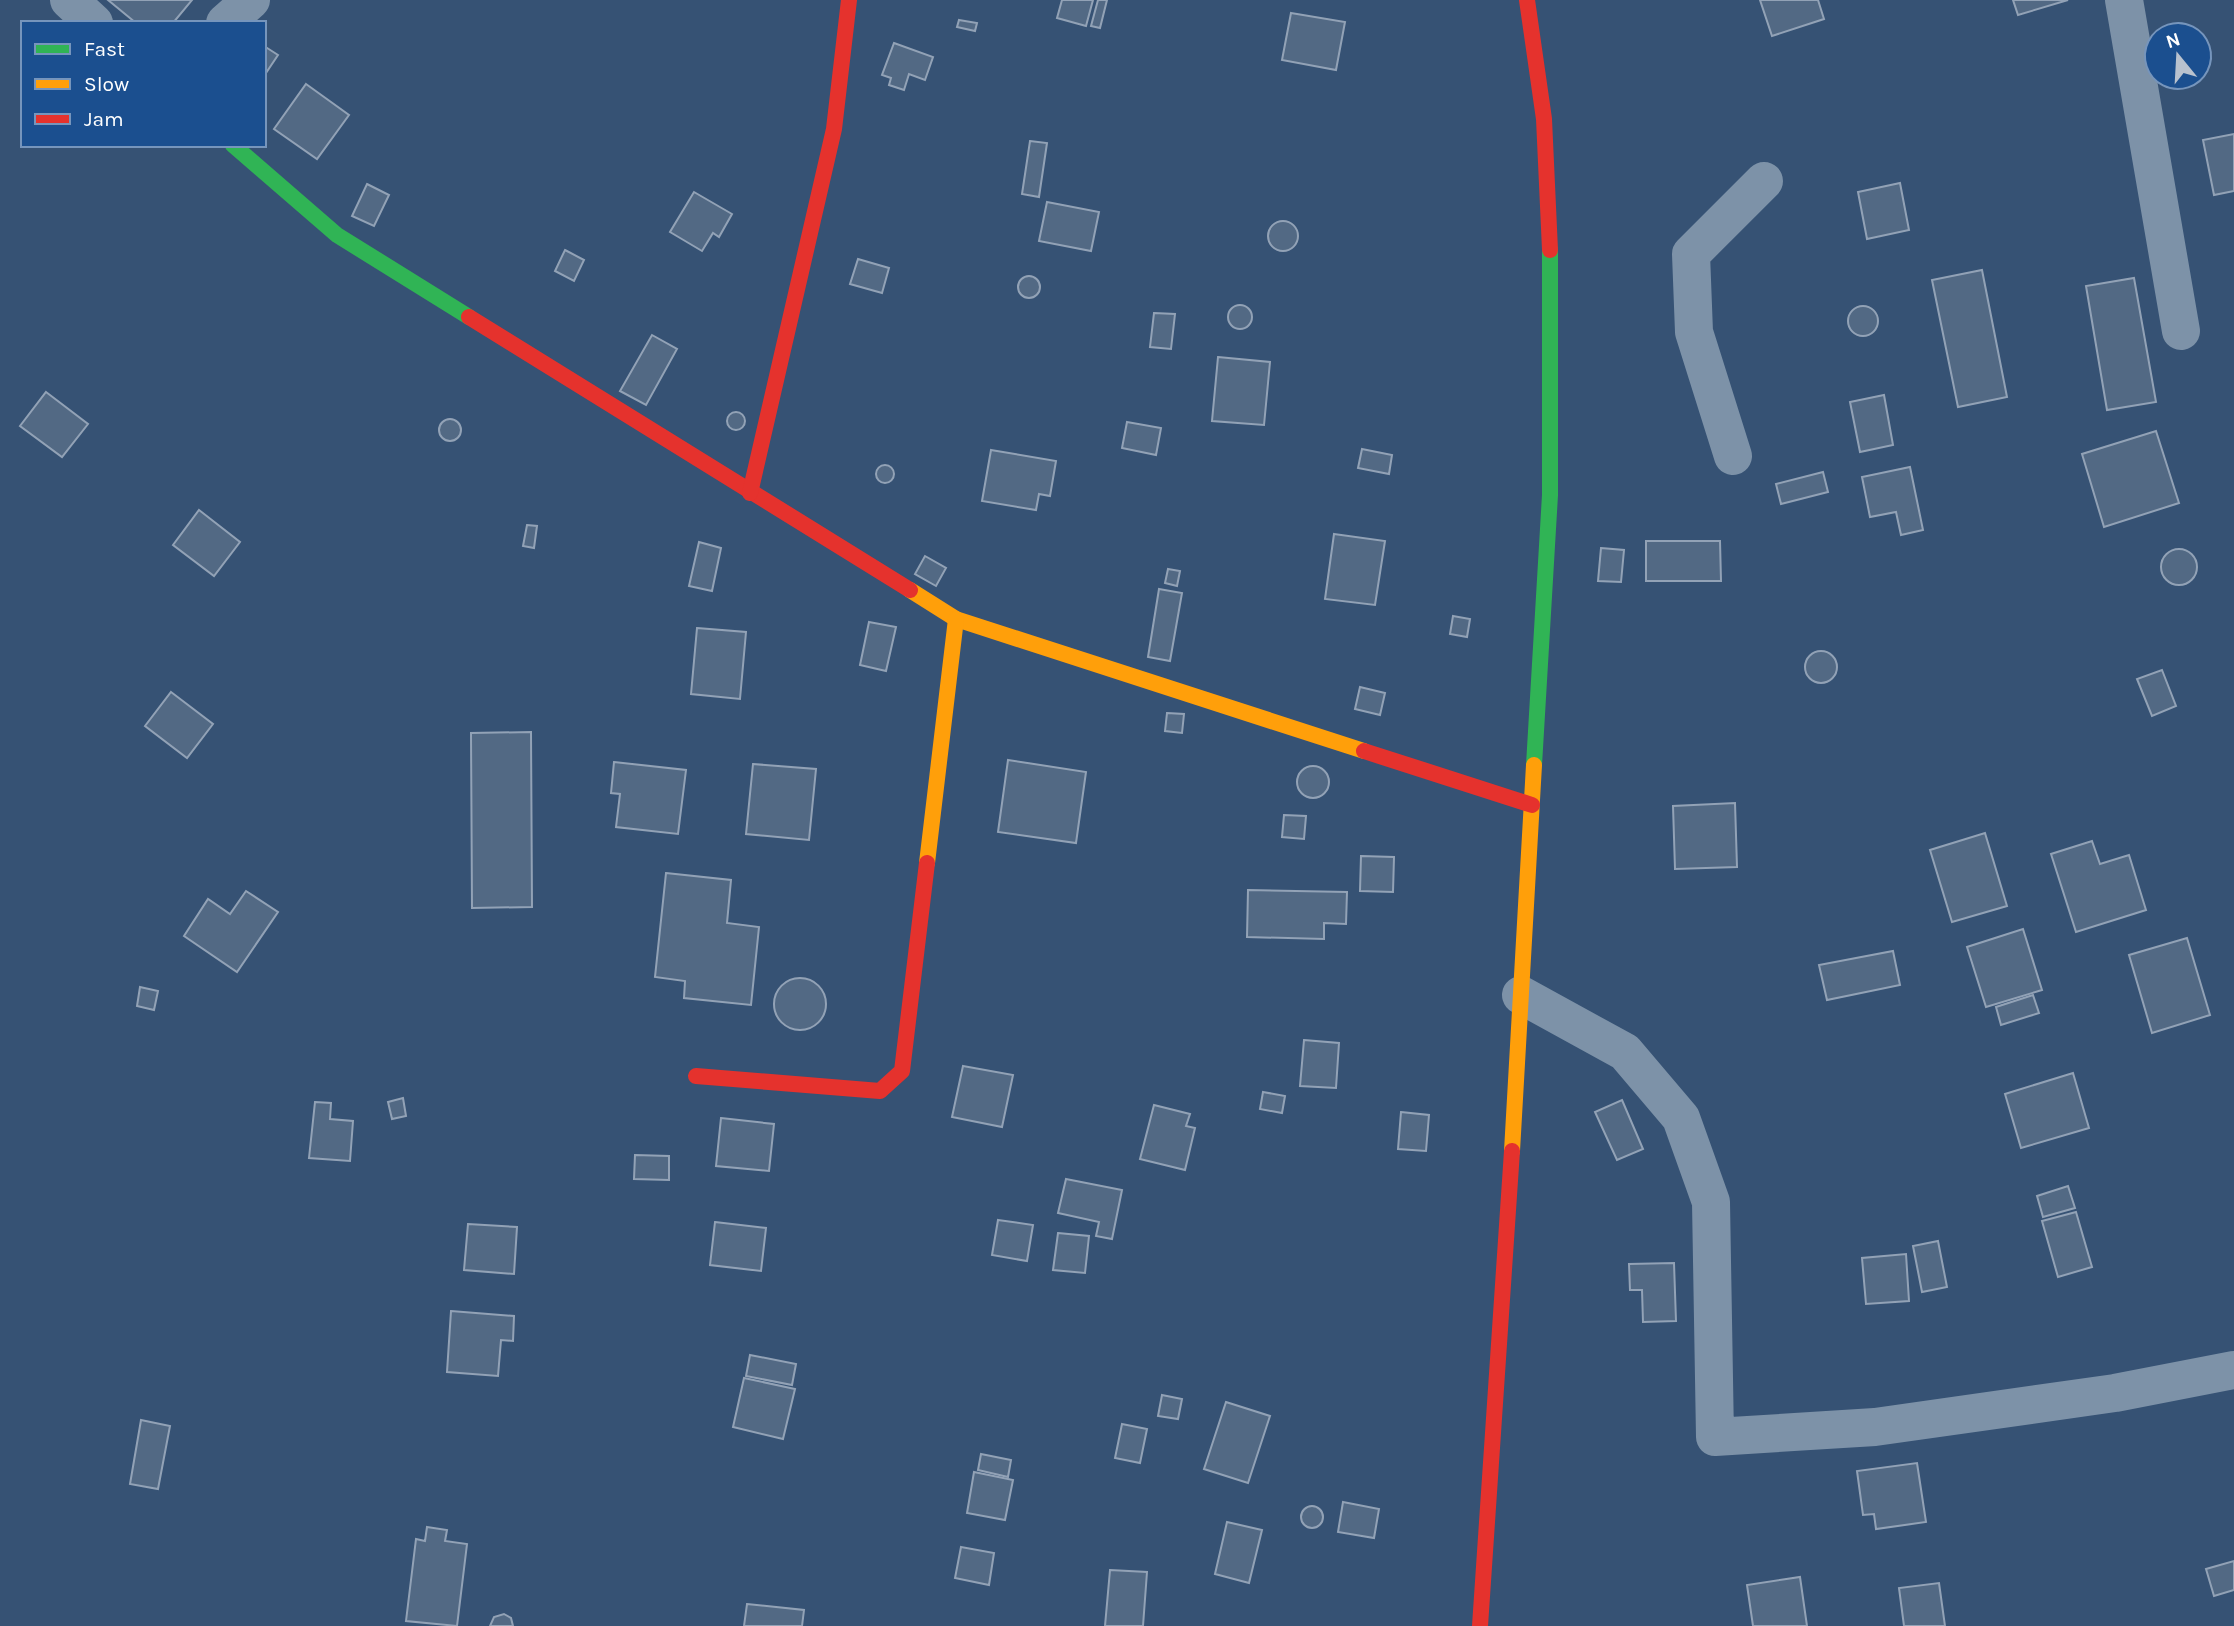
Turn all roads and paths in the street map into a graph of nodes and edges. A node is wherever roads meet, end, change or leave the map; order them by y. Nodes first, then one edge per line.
1 (69, 0) edge
2 (251, 0) edge
3 (848, 0) edge
4 (1527, 0) edge
5 (2124, 0) edge
6 (92, 21) edge
7 (227, 21) edge
8 (235, 147) edge
9 (1765, 181) dead end
10 (2181, 331) dead end
11 (1733, 456) dead end
12 (750, 494) junction
13 (956, 619) junction
14 (1532, 805) junction
15 (1521, 995) junction
16 (696, 1076) dead end
17 (2234, 1370) edge
18 (1480, 1626) edge

1 - 6 street
2 - 7 street
3 - 12 street
4 - 14 street
5 - 10 street
8 - 12 street
9 - 11 street
12 - 13 street
13 - 14 street
13 - 16 street
14 - 15 street
15 - 17 street
15 - 18 street

